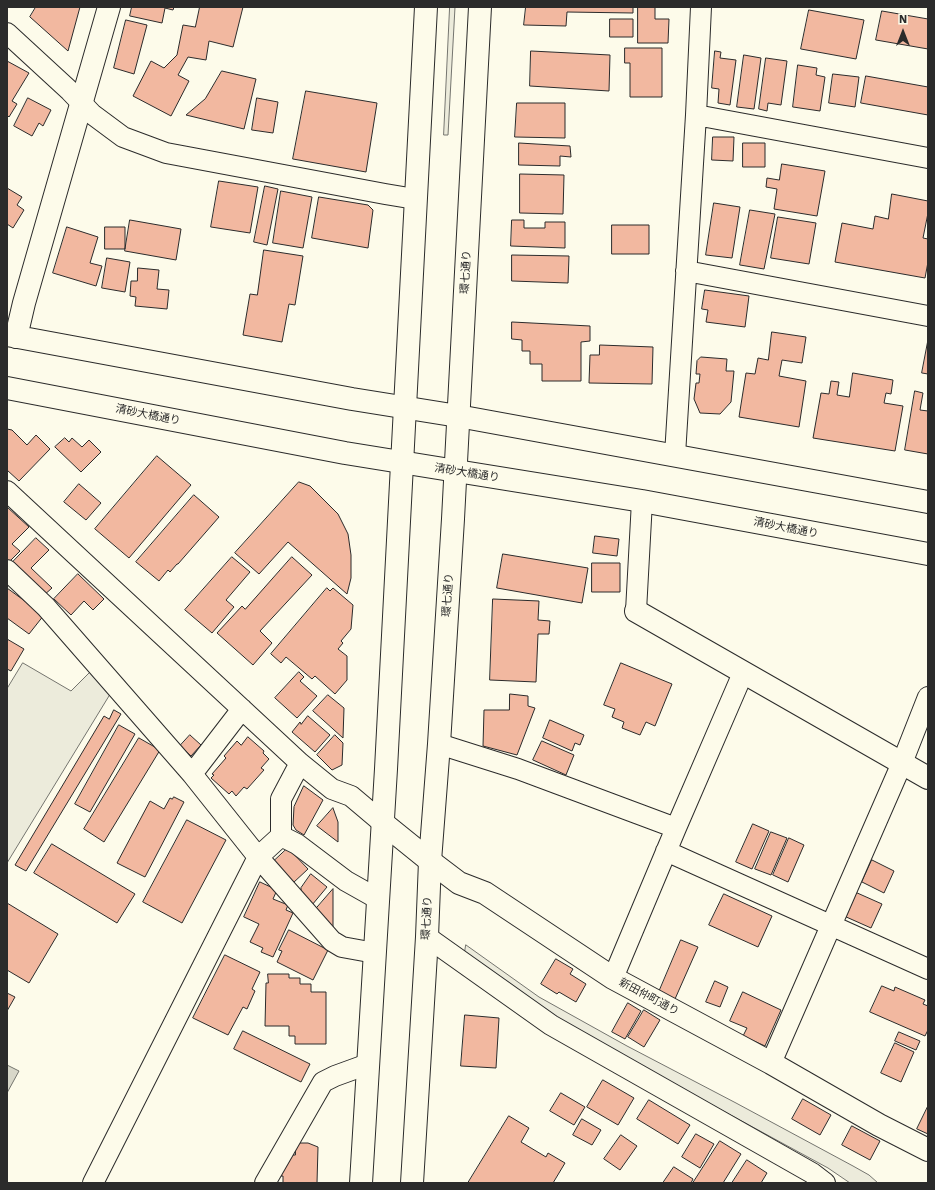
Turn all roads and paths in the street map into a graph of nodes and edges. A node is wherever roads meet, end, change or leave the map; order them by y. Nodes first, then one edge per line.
1 (109, 7) edge
2 (426, 7) edge
3 (480, 7) edge
4 (701, 7) edge
5 (7, 33) edge
6 (81, 103) junction
7 (696, 115) junction
8 (928, 158) edge
9 (415, 199) junction
10 (686, 271) junction
11 (928, 316) edge
12 (12, 336) edge
13 (7, 388) edge
14 (405, 407) junction
15 (458, 416) junction
16 (675, 455) junction
17 (402, 463) junction
18 (456, 470) junction
19 (7, 490) edge
20 (642, 501) junction
21 (928, 502) edge
22 (928, 554) edge
23 (7, 570) edge
24 (636, 611) joint
25 (743, 673) junction
26 (928, 697) edge
27 (242, 709) junction
28 (439, 744) junction
29 (300, 763) junction
30 (902, 763) junction
31 (192, 774) junction
32 (928, 778) edge
33 (383, 823) junction
34 (676, 828) junction
35 (281, 836) junction
36 (666, 851) junction
37 (258, 857) junction
38 (430, 861) junction
39 (378, 899) junction
40 (832, 926) junction
41 (427, 937) junction
42 (375, 953) junction
43 (928, 969) edge
44 (613, 978) junction
45 (771, 1063) junction
46 (368, 1064) junction
47 (928, 1150) edge
48 (93, 1183) edge
49 (265, 1183) edge
50 (361, 1183) edge
51 (412, 1183) edge
52 (826, 1183) edge

1 - 6 main road
2 - 9 main road
3 - 15 main road, 環七通り
4 - 7 street
5 - 6 street
6 - 9 street
6 - 12 main road
7 - 8 street
7 - 10 street
9 - 14 main road
10 - 11 street
10 - 16 street
12 - 14 main road
13 - 17 main road, 清砂大橋通り
14 - 15 main road
14 - 17 main road
15 - 16 main road
15 - 18 main road, 環七通り
16 - 21 main road
17 - 18 main road, 清砂大橋通り
17 - 33 main road
18 - 20 main road, 清砂大橋通り
18 - 28 main road, 環七通り
19 - 27 street
20 - 22 main road, 清砂大橋通り
20 - 24 street
23 - 31 street
24 - 25 main road
25 - 30 main road
25 - 34 street
26 - 30 street
27 - 29 street
27 - 31 street
28 - 34 street
28 - 38 main road, 環七通り
29 - 33 street
29 - 35 street
30 - 32 main road
30 - 40 street
31 - 37 street
33 - 38 main road, 新田仲町通り
33 - 39 main road
34 - 36 street
35 - 37 street
35 - 39 street
36 - 40 street
36 - 44 street
37 - 42 street
37 - 48 street
38 - 41 main road, 環七通り
38 - 44 main road, 新田仲町通り
39 - 42 main road
40 - 43 street
40 - 45 street
41 - 51 main road, 環七通り
41 - 52 street
42 - 46 main road
44 - 45 main road, 新田仲町通り
45 - 47 main road, 新田仲町通り
46 - 49 street
46 - 50 main road

